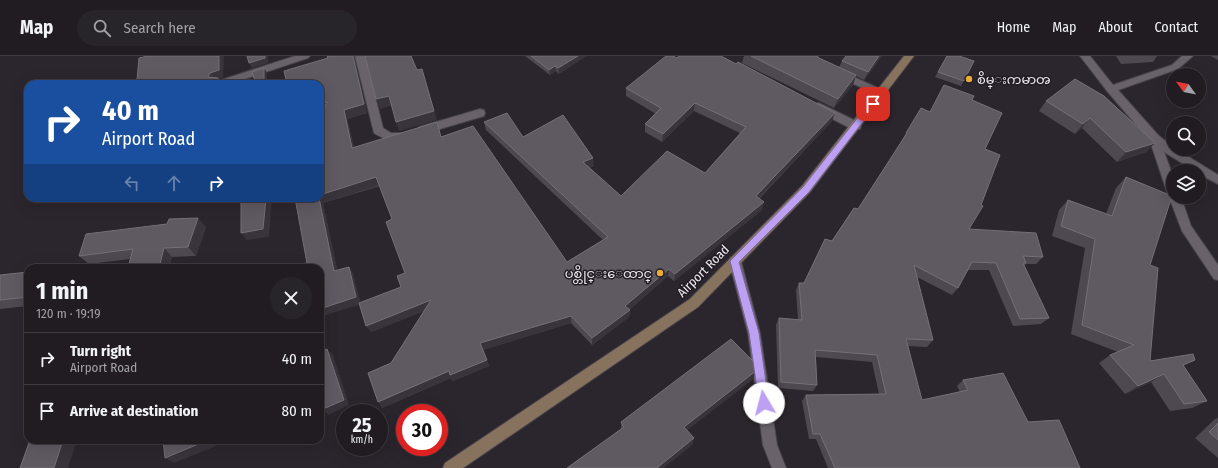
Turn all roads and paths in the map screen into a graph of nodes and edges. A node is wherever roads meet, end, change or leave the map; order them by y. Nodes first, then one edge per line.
1 (305, 56) edge
2 (360, 56) edge
3 (910, 56) edge
4 (1085, 56) edge
5 (1188, 56) edge
6 (833, 71) edge
7 (231, 80) edge
8 (1111, 89) junction
9 (881, 93) junction
10 (808, 102) edge
11 (480, 113) dead end
12 (856, 126) junction
13 (1154, 138) junction
14 (1166, 172) edge
15 (1218, 180) edge
16 (1177, 204) edge
17 (735, 261) junction
18 (1218, 275) edge
19 (450, 468) edge
20 (779, 468) edge

1 - 7 street
2 - 11 street
3 - 9 main road, Airport Road
4 - 8 street
5 - 8 street
6 - 9 street
8 - 13 street
9 - 12 main road, Airport Road
10 - 12 street
12 - 17 main road, Airport Road
13 - 14 street
13 - 15 street
16 - 18 street
17 - 19 main road, Airport Road
17 - 20 street

